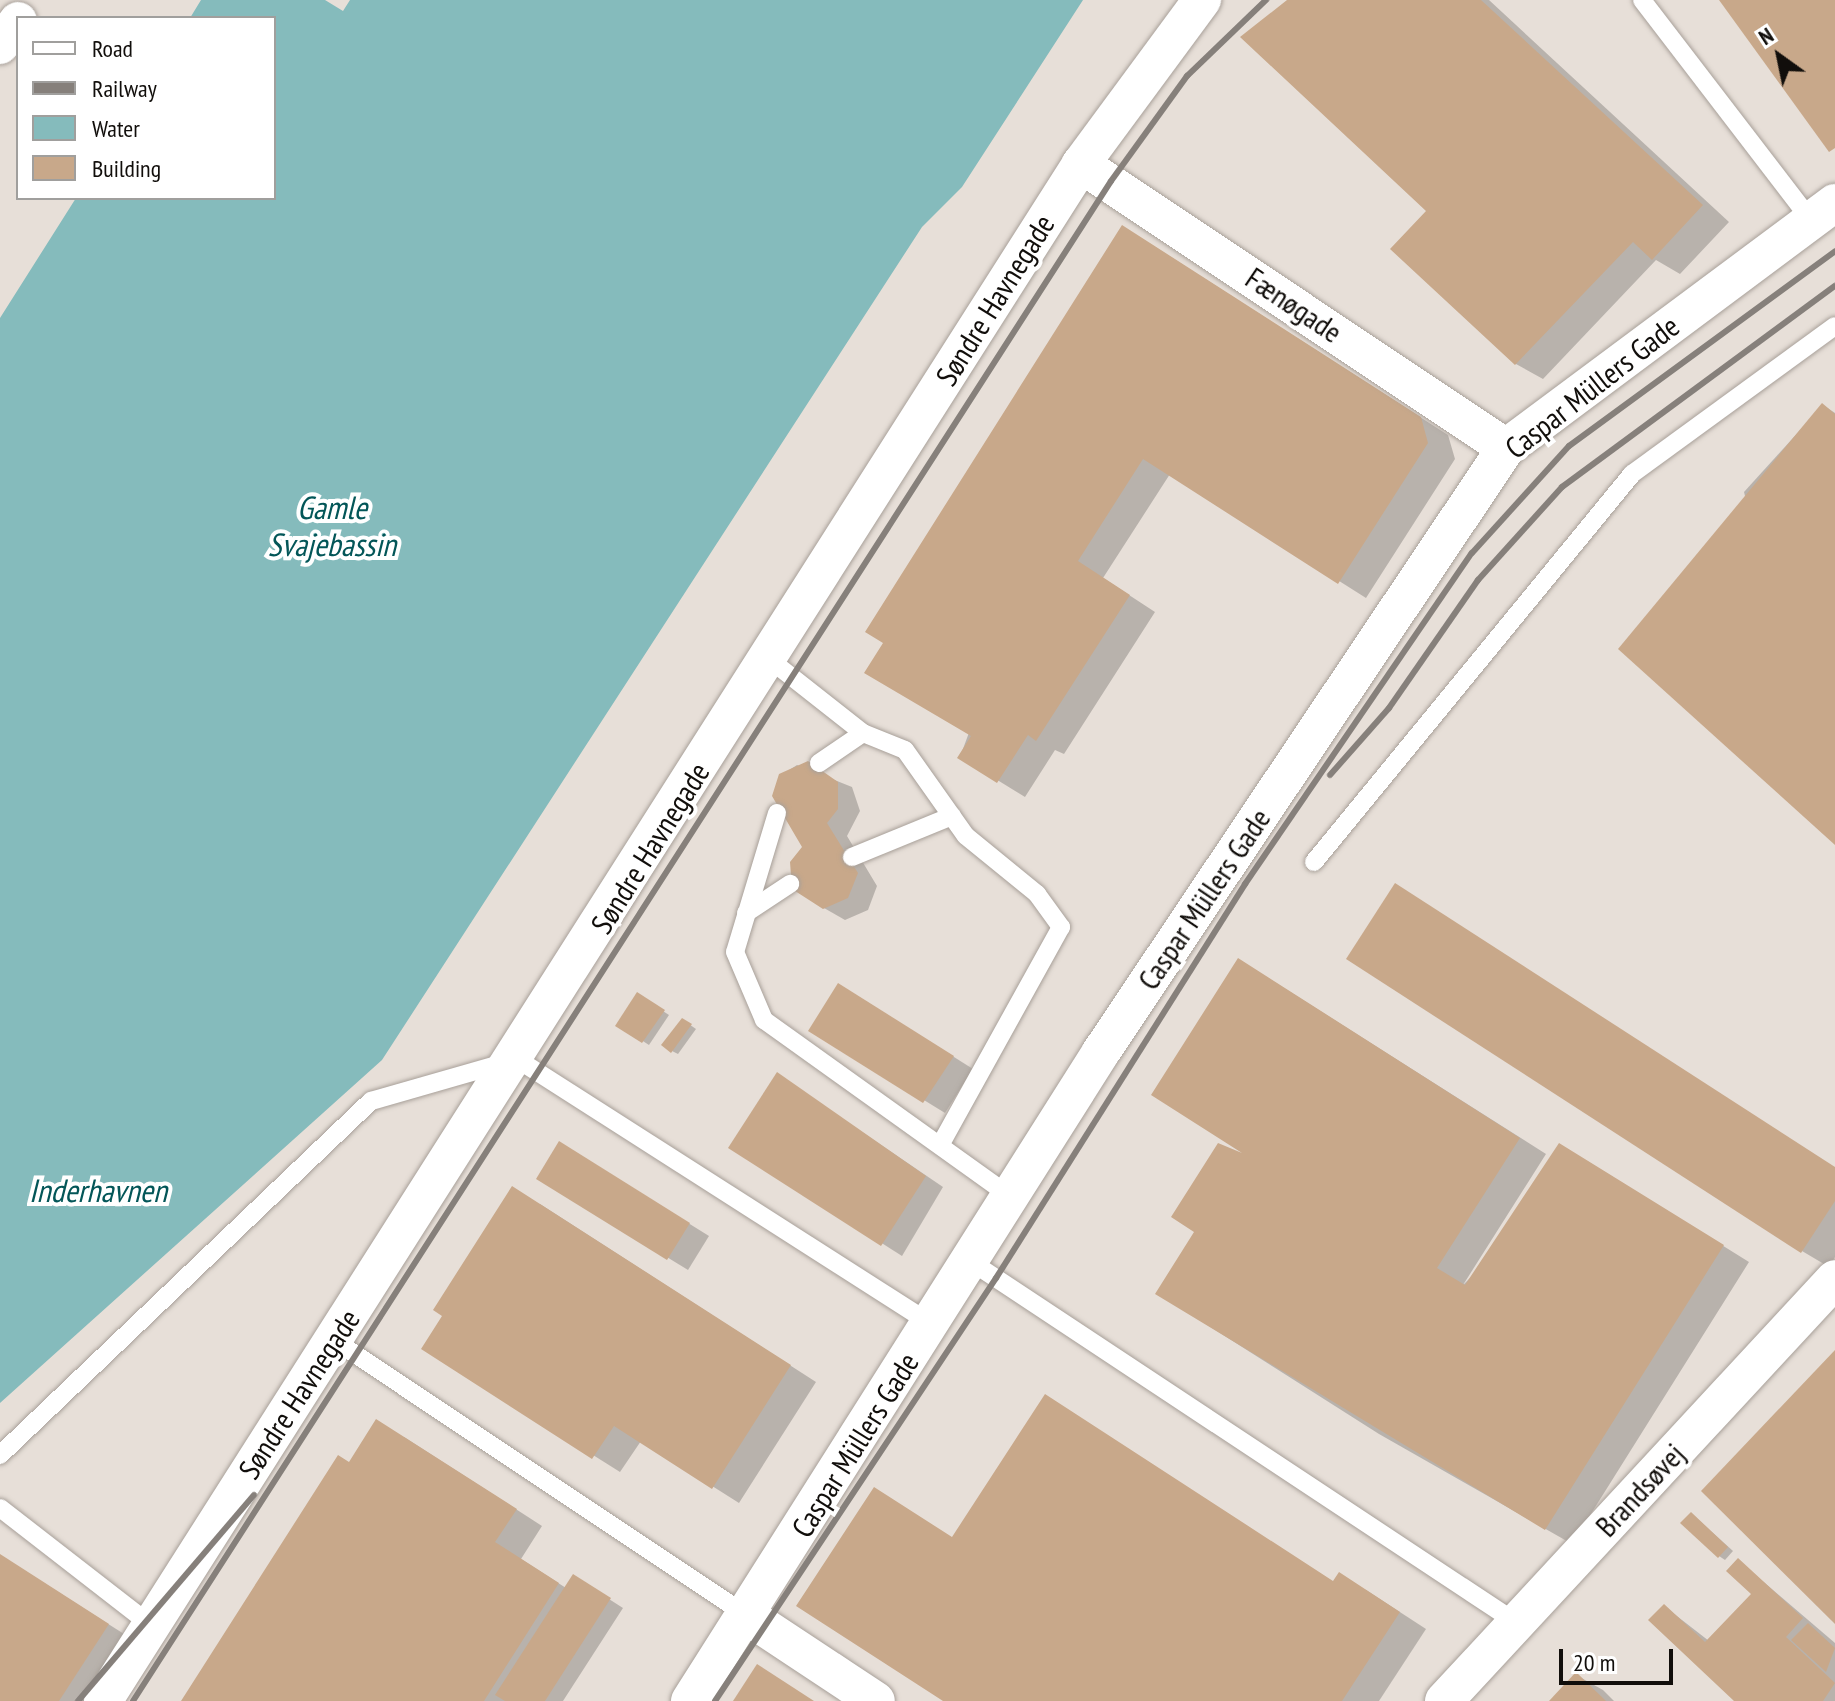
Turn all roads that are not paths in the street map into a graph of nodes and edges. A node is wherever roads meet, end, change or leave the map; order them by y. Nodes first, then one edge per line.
1 (36, 0) edge
2 (1202, 0) edge
3 (1642, 0) edge
4 (22, 16) edge
5 (16, 24) edge
6 (0, 45) edge
7 (1081, 164) junction
8 (1823, 211) edge
9 (1835, 326) edge
10 (1506, 448) junction
11 (769, 659) junction
12 (863, 733) junction
13 (819, 763) dead end
14 (777, 813) dead end
15 (952, 816) junction
16 (852, 857) dead end
17 (1314, 862) dead end
18 (790, 884) dead end
19 (746, 913) junction
20 (517, 1059) junction
21 (940, 1145) junction
22 (1010, 1196) junction
23 (970, 1261) junction
24 (1835, 1279) edge
25 (931, 1324) junction
26 (334, 1340) junction
27 (0, 1455) edge
28 (0, 1508) edge
29 (749, 1617) junction
30 (1517, 1623) junction
31 (151, 1625) junction
32 (103, 1701) edge
33 (690, 1701) edge
34 (876, 1701) edge
35 (1444, 1701) edge

1 - 4 street
2 - 7 street, Søndre Havnegade
3 - 8 lane
5 - 6 street
7 - 10 street, Fænøgade
7 - 11 street, Søndre Havnegade
8 - 10 street, Caspar Müllers Gade
9 - 17 lane
10 - 22 street, Caspar Müllers Gade
11 - 12 lane
11 - 20 street, Søndre Havnegade
12 - 13 lane
12 - 15 lane
14 - 19 lane
15 - 16 lane
15 - 21 lane
18 - 19 lane
19 - 21 lane
20 - 25 lane
20 - 26 street, Søndre Havnegade
20 - 27 lane
21 - 22 lane
22 - 23 street, Caspar Müllers Gade
23 - 25 street, Caspar Müllers Gade
23 - 30 lane
24 - 30 street, Brandsøvej
25 - 29 street, Caspar Müllers Gade
26 - 29 lane
26 - 31 street, Søndre Havnegade
28 - 31 lane
29 - 33 street, Caspar Müllers Gade
29 - 34 street
30 - 35 street, Brandsøvej
31 - 32 street, Søndre Havnegade

